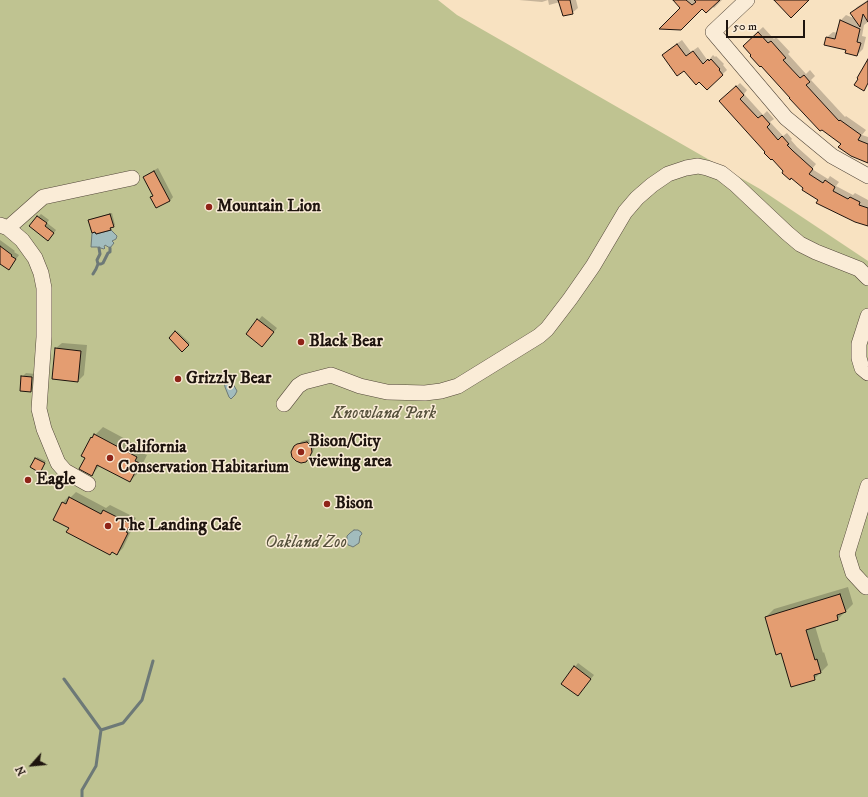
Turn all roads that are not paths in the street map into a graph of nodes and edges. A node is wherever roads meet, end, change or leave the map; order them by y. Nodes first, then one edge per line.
1 (747, 0) edge
2 (868, 176) edge
3 (132, 178) dead end
4 (4, 226) edge
5 (868, 278) edge
6 (868, 316) edge
7 (868, 373) edge
8 (284, 404) dead end
9 (88, 484) dead end
10 (868, 486) edge
11 (868, 585) edge

1 - 2 street
3 - 4 street
4 - 9 street
5 - 8 street
6 - 7 street
10 - 11 street

